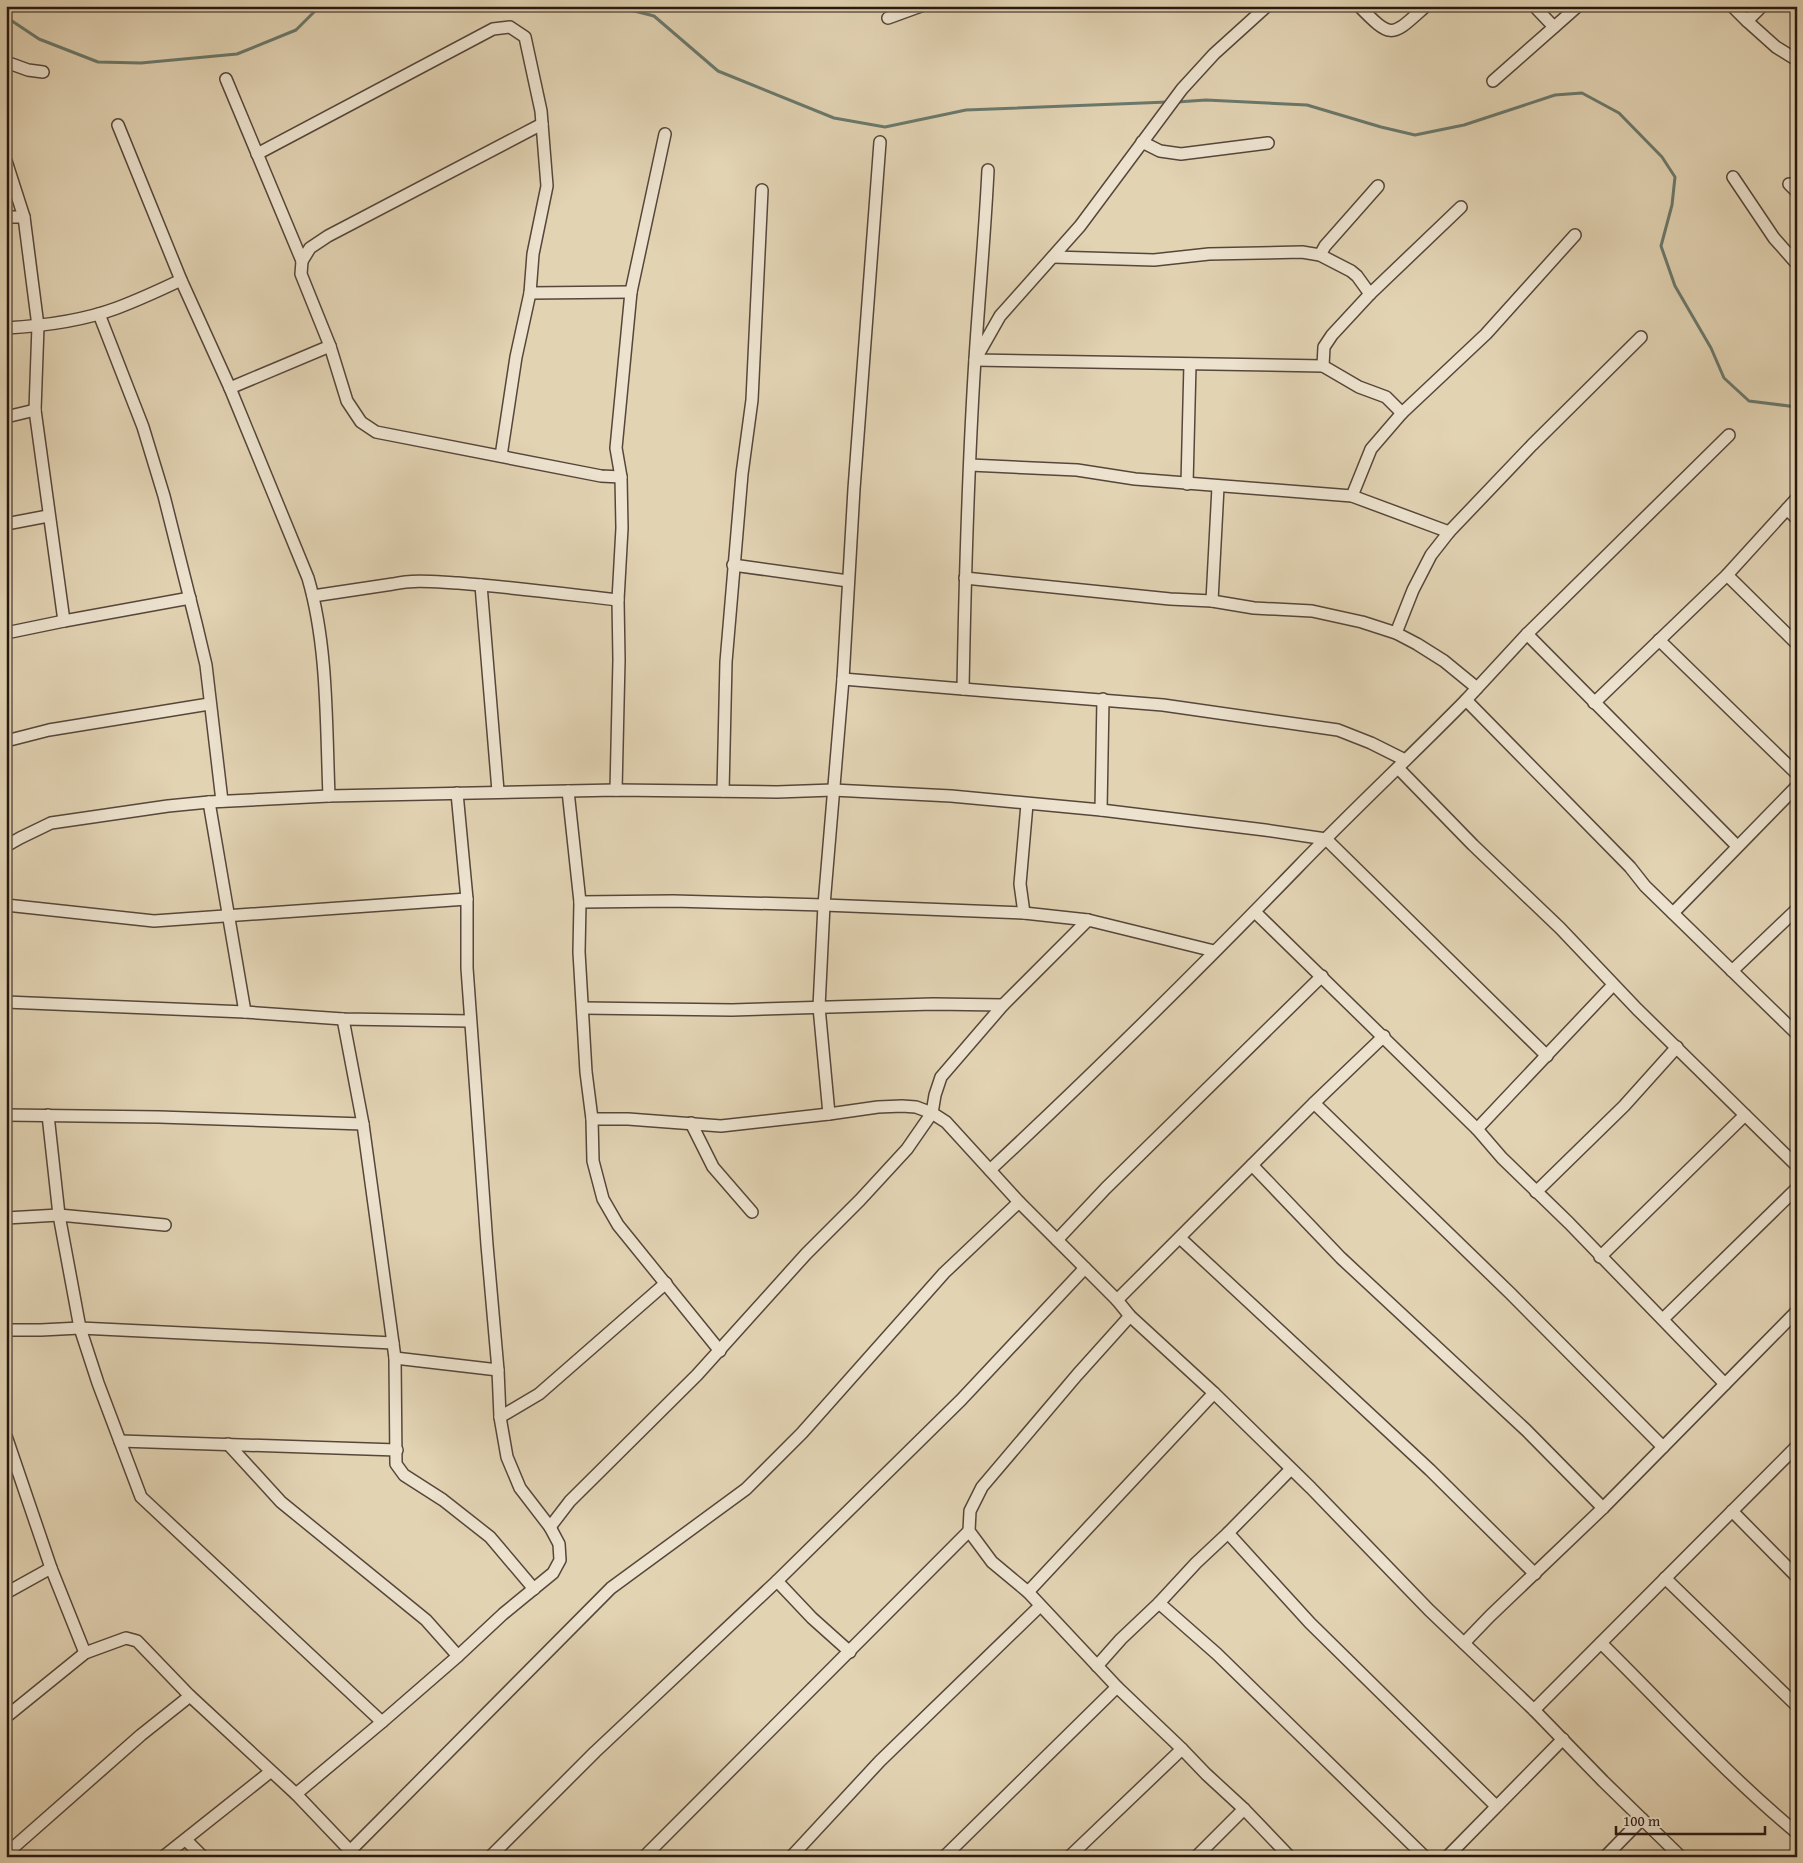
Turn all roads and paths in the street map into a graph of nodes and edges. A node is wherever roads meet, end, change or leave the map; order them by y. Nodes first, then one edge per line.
1 (921, 6) edge
2 (1359, 6) edge
3 (1426, 6) edge
4 (1534, 6) edge
5 (1578, 6) edge
6 (1732, 6) edge
7 (1762, 6) edge
8 (1264, 7) edge
9 (888, 18) dead end
10 (1747, 21) junction
11 (1554, 27) junction
12 (1797, 60) edge
13 (6, 62) edge
14 (43, 72) dead end
15 (226, 78) dead end
16 (1493, 81) dead end
17 (542, 124) junction
18 (118, 125) dead end
19 (665, 134) dead end
20 (880, 142) dead end
21 (1142, 142) junction
22 (1268, 143) dead end
23 (257, 154) junction
24 (6, 161) edge
25 (988, 170) dead end
26 (1733, 177) dead end
27 (1378, 186) dead end
28 (762, 190) dead end
29 (1462, 207) dead end
30 (6, 217) edge
31 (24, 217) junction
32 (1574, 236) dead end
33 (1320, 255) junction
34 (1053, 257) junction
35 (302, 261) junction
36 (1797, 264) edge
37 (181, 280) junction
38 (631, 292) junction
39 (530, 293) junction
40 (1370, 294) junction
41 (99, 314) junction
42 (38, 326) junction
43 (6, 328) edge
44 (1642, 337) dead end
45 (330, 346) junction
46 (975, 360) junction
47 (1190, 364) junction
48 (1323, 366) junction
49 (230, 388) junction
50 (35, 410) junction
51 (1402, 413) junction
52 (6, 417) edge
53 (1730, 435) dead end
54 (500, 456) junction
55 (970, 465) junction
56 (621, 477) junction
57 (1187, 484) junction
58 (1218, 487) junction
59 (1352, 496) junction
60 (1797, 498) edge
61 (1787, 509) junction
62 (48, 516) junction
63 (1797, 519) edge
64 (6, 524) edge
65 (1449, 532) junction
66 (734, 565) junction
67 (1727, 574) junction
68 (965, 578) junction
69 (848, 582) junction
70 (481, 585) junction
71 (313, 596) junction
72 (190, 598) junction
73 (618, 600) junction
74 (1212, 601) junction
75 (64, 621) junction
76 (1396, 633) junction
77 (6, 634) edge
78 (1527, 634) junction
79 (1658, 640) junction
80 (1797, 644) edge
81 (843, 679) junction
82 (1477, 688) junction
83 (963, 689) junction
84 (1103, 700) junction
85 (1466, 700) junction
86 (1594, 703) junction
87 (209, 704) junction
88 (6, 741) edge
89 (1401, 764) junction
90 (1797, 774) edge
91 (1797, 786) edge
92 (616, 790) junction
93 (834, 790) junction
94 (498, 791) junction
95 (568, 791) junction
96 (723, 791) junction
97 (457, 793) junction
98 (329, 796) junction
99 (222, 801) junction
100 (209, 802) junction
101 (1027, 804) junction
102 (1102, 810) junction
103 (1326, 839) junction
104 (6, 846) edge
105 (1737, 846) junction
106 (467, 899) junction
107 (580, 902) junction
108 (6, 905) edge
109 (824, 905) junction
110 (1797, 909) edge
111 (1255, 912) junction
112 (1024, 913) junction
113 (1673, 913) junction
114 (230, 916) junction
115 (1088, 920) junction
116 (1214, 951) junction
117 (1732, 971) junction
118 (1322, 976) junction
119 (1613, 985) junction
120 (6, 1002) edge
121 (1004, 1005) junction
122 (819, 1007) junction
123 (583, 1008) junction
124 (245, 1012) junction
125 (343, 1019) junction
126 (470, 1021) junction
127 (1797, 1034) edge
128 (1384, 1036) junction
129 (1677, 1047) junction
130 (1547, 1056) junction
131 (1314, 1103) junction
132 (932, 1113) junction
133 (830, 1114) junction
134 (6, 1115) edge
135 (48, 1115) junction
136 (1745, 1115) junction
137 (592, 1118) junction
138 (691, 1123) junction
139 (363, 1124) junction
140 (1477, 1129) junction
141 (1252, 1165) junction
142 (1797, 1166) edge
143 (990, 1170) junction
144 (1797, 1188) edge
145 (1536, 1192) junction
146 (1019, 1202) junction
147 (752, 1212) dead end
148 (59, 1214) junction
149 (6, 1218) edge
150 (165, 1225) dead end
151 (1180, 1238) junction
152 (1057, 1240) junction
153 (1600, 1257) junction
154 (1086, 1268) junction
155 (666, 1283) junction
156 (1117, 1300) junction
157 (1797, 1311) edge
158 (1130, 1316) junction
159 (1663, 1319) junction
160 (80, 1328) junction
161 (6, 1330) edge
162 (393, 1343) junction
163 (720, 1351) junction
164 (395, 1358) junction
165 (498, 1370) junction
166 (1725, 1384) junction
167 (1214, 1393) junction
168 (500, 1417) junction
169 (6, 1436) edge
170 (120, 1441) junction
171 (228, 1444) junction
172 (1663, 1447) junction
173 (1796, 1448) edge
174 (397, 1450) junction
175 (1290, 1470) junction
176 (1603, 1508) junction
177 (1732, 1511) junction
178 (550, 1527) junction
179 (969, 1531) junction
180 (1228, 1533) junction
181 (51, 1568) junction
182 (1535, 1574) junction
183 (1797, 1577) edge
184 (1665, 1578) junction
185 (777, 1581) junction
186 (534, 1589) junction
187 (1028, 1592) junction
188 (6, 1593) edge
189 (1159, 1603) junction
190 (1040, 1606) junction
191 (1464, 1643) junction
192 (1601, 1643) junction
193 (850, 1652) junction
194 (85, 1653) junction
195 (458, 1656) junction
196 (1097, 1666) junction
197 (1117, 1687) junction
198 (190, 1696) junction
199 (1797, 1706) edge
200 (1534, 1710) junction
201 (6, 1717) edge
202 (382, 1722) junction
203 (1563, 1739) junction
204 (1182, 1748) junction
205 (270, 1772) junction
206 (296, 1794) junction
207 (1496, 1806) junction
208 (1244, 1809) junction
209 (1642, 1819) junction
210 (1797, 1833) edge
211 (186, 1840) junction
212 (6, 1854) edge
213 (353, 1854) edge
214 (163, 1857) edge
215 (203, 1857) edge
216 (490, 1857) edge
217 (644, 1857) edge
218 (790, 1857) edge
219 (944, 1857) edge
220 (1070, 1857) edge
221 (1196, 1857) edge
222 (1290, 1857) edge
223 (1425, 1857) edge
224 (1446, 1857) edge
225 (1604, 1857) edge
226 (1680, 1857) edge

1 - 9 street
2 - 3 street
4 - 11 street
5 - 11 street
6 - 10 street
7 - 10 street
8 - 21 street
10 - 12 street
11 - 16 street
13 - 14 street
15 - 23 street
17 - 23 street
17 - 35 street
17 - 39 street
18 - 37 street
19 - 38 street
20 - 69 street
21 - 22 street
21 - 34 street
23 - 35 street
24 - 31 street
25 - 46 street
26 - 36 street
27 - 33 street
28 - 66 street
29 - 40 street
30 - 31 street
31 - 42 street
32 - 51 street
33 - 34 street
33 - 40 street
34 - 46 street
35 - 45 street
37 - 41 street
37 - 49 street
38 - 39 street
38 - 56 street
39 - 54 street
40 - 48 street
41 - 42 street
41 - 72 street
42 - 43 street
42 - 50 street
44 - 65 street
45 - 49 street
45 - 54 street
46 - 47 street
46 - 55 street
47 - 48 street
47 - 57 street
48 - 51 street
49 - 71 street
50 - 52 street
50 - 62 street
51 - 59 street
53 - 78 street
54 - 56 street
55 - 57 street
55 - 68 street
56 - 73 street
57 - 58 street
58 - 59 street
58 - 74 street
59 - 65 street
60 - 61 street
61 - 63 street
61 - 67 street
62 - 64 street
62 - 75 street
65 - 76 street
66 - 69 street
66 - 96 street
67 - 79 street
67 - 80 street
68 - 74 street
68 - 83 street
69 - 81 street
70 - 71 street
70 - 73 street
70 - 94 street
71 - 98 street
72 - 75 street
72 - 87 street
73 - 92 street
74 - 76 street
75 - 77 street
76 - 82 street
78 - 82 street
78 - 86 street
79 - 86 street
79 - 90 street
81 - 83 street
81 - 93 street
82 - 85 street
83 - 84 street
84 - 89 street
84 - 102 street
85 - 89 street
85 - 113 street
86 - 105 street
87 - 88 street
87 - 99 street
89 - 103 street
89 - 119 street
91 - 105 street
92 - 95 street
92 - 96 street
93 - 96 street
93 - 101 street
93 - 109 street
94 - 95 street
94 - 97 street
95 - 107 street
97 - 98 street
97 - 106 street
98 - 99 street
99 - 100 street
100 - 104 street
100 - 114 street
101 - 102 street
101 - 112 street
102 - 103 street
103 - 111 street
103 - 130 street
105 - 113 street
106 - 114 street
106 - 126 street
107 - 109 street
107 - 123 street
108 - 114 street
109 - 112 street
109 - 122 street
110 - 117 street
111 - 116 street
111 - 118 street
112 - 115 street
113 - 117 street
114 - 124 street
115 - 116 street
115 - 121 street
116 - 143 street
117 - 127 street
118 - 128 street
118 - 152 street
119 - 129 street
119 - 130 street
120 - 124 street
121 - 122 street
121 - 132 street
122 - 123 street
122 - 133 street
123 - 137 street
124 - 125 street
125 - 126 street
125 - 139 street
126 - 165 street
128 - 131 street
128 - 140 street
129 - 136 street
129 - 145 street
130 - 140 street
131 - 141 street
131 - 172 street
132 - 133 street
132 - 143 street
132 - 163 street
133 - 138 street
134 - 135 street
135 - 139 street
135 - 148 street
136 - 142 street
136 - 153 street
137 - 138 street
137 - 155 street
138 - 147 street
139 - 162 street
140 - 145 street
141 - 151 street
141 - 176 street
143 - 146 street
144 - 159 street
145 - 153 street
146 - 152 street
146 - 213 street
148 - 149 street
148 - 150 street
148 - 160 street
151 - 156 street
151 - 182 street
152 - 154 street
153 - 159 street
154 - 156 street
154 - 185 street
155 - 163 street
155 - 168 street
156 - 158 street
157 - 166 street
158 - 167 street
158 - 179 street
159 - 166 street
160 - 161 street
160 - 162 street
160 - 170 street
162 - 164 street
163 - 178 street
164 - 165 street
164 - 174 street
165 - 168 street
166 - 172 street
167 - 175 street
167 - 187 street
168 - 178 street
169 - 181 street
170 - 171 street
170 - 202 street
171 - 174 street
171 - 195 street
172 - 176 street
173 - 177 street
174 - 186 street
175 - 180 street
175 - 191 street
176 - 182 street
177 - 183 street
177 - 184 street
178 - 186 street
179 - 187 street
179 - 193 street
180 - 189 street
180 - 207 street
181 - 188 street
181 - 194 street
182 - 191 street
184 - 192 street
184 - 199 street
185 - 193 street
185 - 216 street
186 - 195 street
187 - 190 street
189 - 196 street
189 - 223 street
190 - 196 street
190 - 218 street
191 - 200 street
192 - 200 street
192 - 210 street
193 - 217 street
194 - 198 street
194 - 201 street
195 - 202 street
196 - 197 street
197 - 204 street
197 - 219 street
198 - 205 street
198 - 212 street
200 - 203 street
202 - 206 street
203 - 207 street
203 - 209 street
204 - 208 street
204 - 220 street
205 - 206 street
205 - 211 street
206 - 213 street
207 - 224 street
208 - 221 street
208 - 222 street
209 - 225 street
209 - 226 street
211 - 214 street
211 - 215 street

